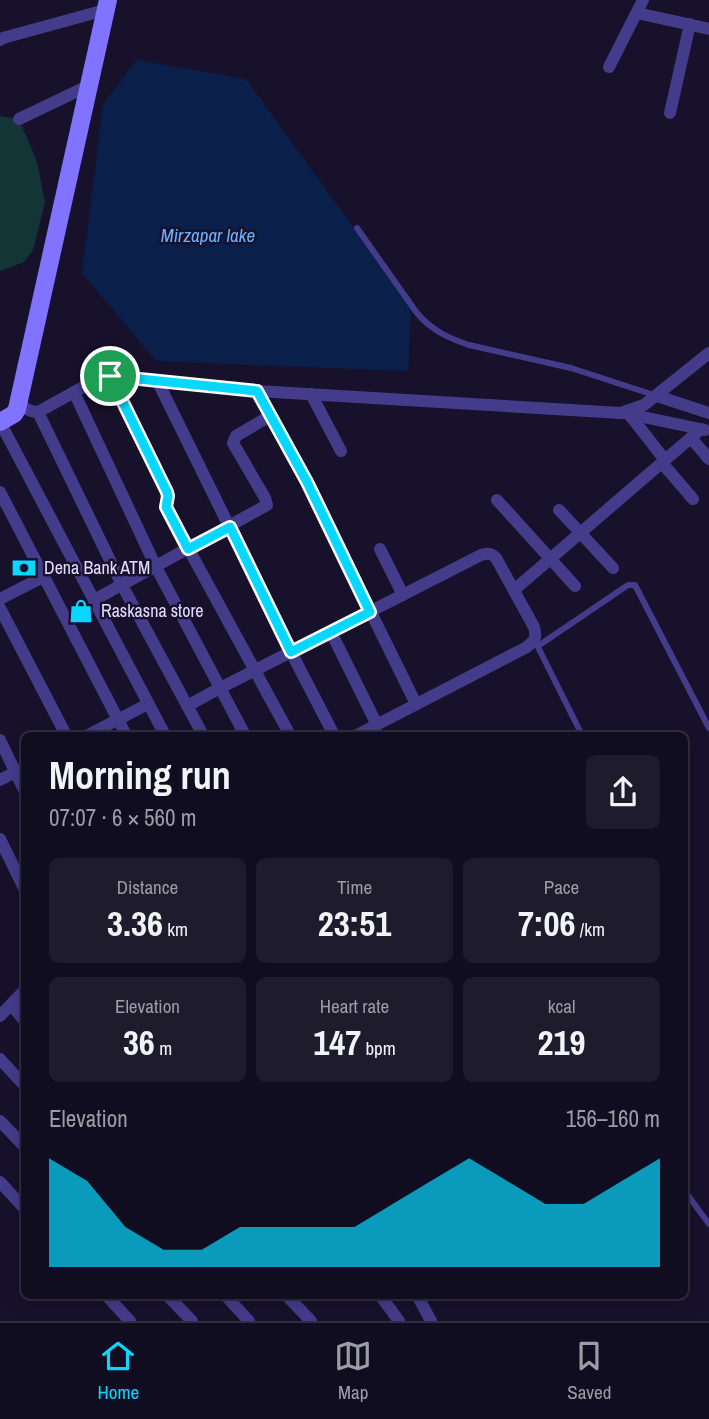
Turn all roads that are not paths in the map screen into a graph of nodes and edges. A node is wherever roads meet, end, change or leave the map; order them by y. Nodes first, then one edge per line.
1 (643, 0) edge
2 (107, 5) edge
3 (637, 12) junction
4 (690, 24) junction
5 (709, 29) edge
6 (0, 40) edge
7 (609, 67) dead end
8 (88, 86) junction
9 (670, 113) dead end
10 (19, 119) dead end
11 (357, 228) dead end
12 (709, 353) edge
13 (110, 376) junction
14 (158, 380) junction
15 (257, 391) junction
16 (74, 392) junction
17 (312, 394) junction
18 (657, 396) junction
19 (18, 405) junction
20 (38, 412) junction
21 (709, 413) edge
22 (625, 414) junction
23 (270, 416) junction
24 (0, 422) edge
25 (700, 433) edge
26 (341, 451) dead end
27 (709, 459) edge
28 (664, 461) junction
29 (0, 492) edge
30 (693, 499) dead end
31 (497, 500) dead end
32 (559, 510) dead end
33 (230, 527) junction
34 (580, 533) junction
35 (188, 549) junction
36 (380, 549) dead end
37 (550, 559) junction
38 (156, 567) junction
39 (612, 568) dead end
40 (43, 577) junction
41 (122, 585) junction
42 (575, 586) dead end
43 (514, 590) junction
44 (403, 595) junction
45 (0, 599) edge
46 (94, 600) junction
47 (0, 608) edge
48 (370, 612) junction
49 (331, 632) junction
50 (536, 643) junction
51 (291, 652) junction
52 (255, 670) junction
53 (220, 688) junction
54 (148, 704) junction
55 (416, 704) junction
56 (187, 706) junction
57 (118, 719) junction
58 (377, 725) junction
59 (709, 728) edge
60 (63, 732) edge
61 (94, 732) edge
62 (124, 732) edge
63 (163, 732) edge
64 (201, 732) edge
65 (243, 732) edge
66 (288, 732) edge
67 (332, 732) edge
68 (363, 732) edge
69 (580, 732) edge
70 (0, 740) edge
71 (20, 770) edge
72 (0, 780) edge
73 (0, 839) edge
74 (21, 882) edge
75 (21, 994) edge
76 (3, 1010) edge
77 (21, 1019) edge
78 (0, 1059) edge
79 (21, 1082) edge
80 (0, 1121) edge
81 (21, 1143) edge
82 (0, 1182) edge
83 (688, 1195) edge
84 (21, 1205) edge
85 (709, 1224) edge
86 (112, 1299) edge
87 (171, 1299) edge
88 (229, 1299) edge
89 (290, 1299) edge
90 (383, 1299) edge
91 (419, 1299) edge
92 (130, 1321) edge
93 (192, 1321) edge
94 (249, 1321) edge
95 (311, 1321) edge
96 (399, 1321) edge
97 (431, 1321) edge

1 - 3 street
2 - 6 street
2 - 8 street
3 - 4 street
3 - 7 street
4 - 5 street
4 - 9 street
8 - 10 street
8 - 19 street
11 - 18 lane
12 - 18 street
13 - 14 street
13 - 16 street
13 - 35 street
14 - 15 street
14 - 33 street
15 - 17 street
15 - 23 street
16 - 20 street
16 - 38 street
17 - 22 street
17 - 26 street
18 - 21 street
18 - 22 street
19 - 20 street
19 - 24 street
20 - 41 street
22 - 25 street
22 - 28 street
23 - 33 street
23 - 48 street
24 - 46 street
25 - 27 street
25 - 28 street
28 - 30 street
28 - 34 street
29 - 40 street
31 - 37 street
32 - 34 street
33 - 35 street
33 - 51 street
34 - 37 street
34 - 39 street
35 - 38 street
35 - 52 street
36 - 44 street
37 - 42 street
37 - 43 street
38 - 41 street
38 - 53 street
40 - 45 street
40 - 57 street
41 - 46 street
41 - 56 street
43 - 44 street
43 - 50 street
44 - 48 street
46 - 54 street
47 - 60 street
48 - 49 street
48 - 55 street
49 - 51 street
49 - 58 street
50 - 55 street
50 - 59 lane
50 - 69 lane
51 - 52 street
51 - 67 street
52 - 53 street
52 - 66 street
53 - 56 street
53 - 65 street
54 - 57 street
54 - 63 street
55 - 58 street
56 - 64 street
57 - 61 street
57 - 62 street
58 - 68 street
70 - 71 street
71 - 72 street
73 - 74 street
75 - 76 street
76 - 77 street
78 - 79 street
80 - 81 street
82 - 84 street
83 - 85 lane
86 - 92 street
87 - 93 street
88 - 94 street
89 - 95 street
90 - 96 street
91 - 97 street

